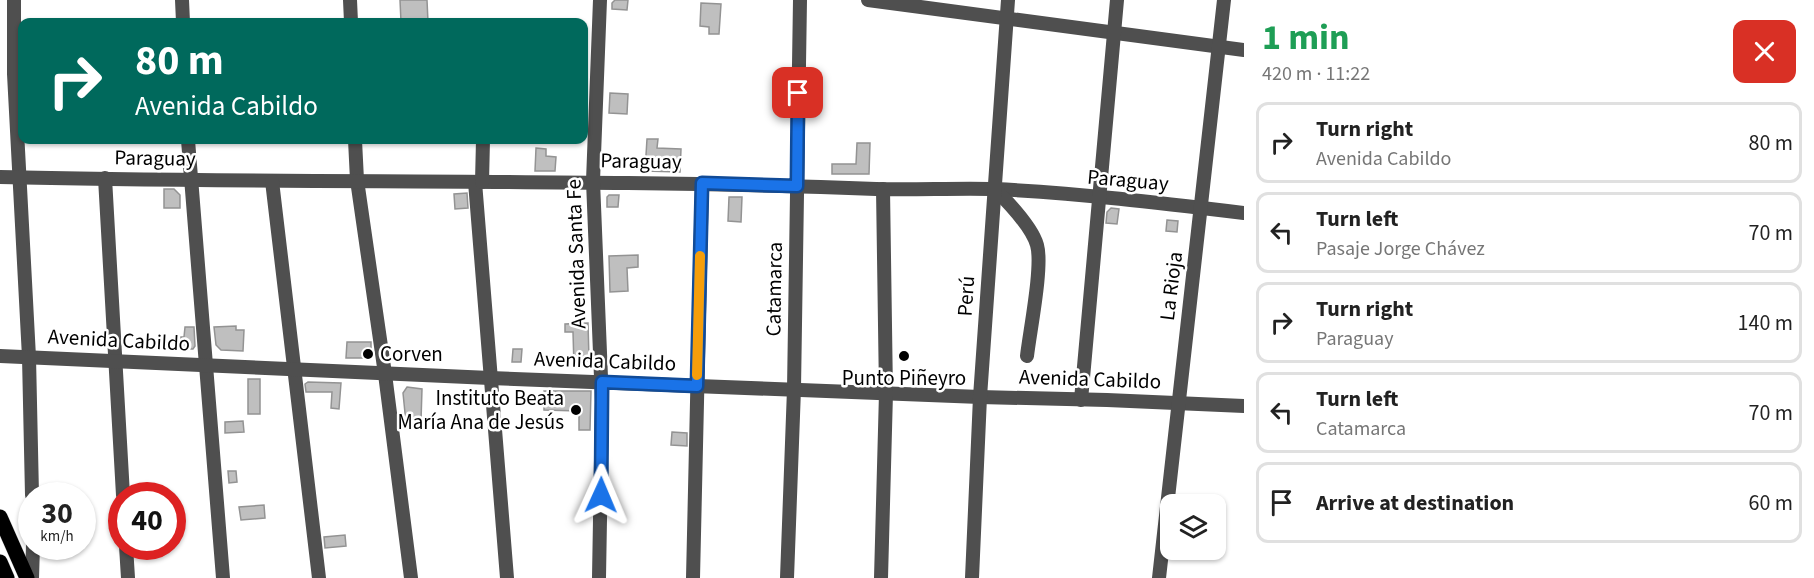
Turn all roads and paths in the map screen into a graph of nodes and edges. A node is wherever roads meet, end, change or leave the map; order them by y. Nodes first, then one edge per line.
1 (14, 0) edge
2 (182, 0) edge
3 (350, 0) edge
4 (600, 0) edge
5 (800, 0) edge
6 (868, 0) edge
7 (1008, 0) edge
8 (1118, 0) edge
9 (1224, 0) edge
10 (183, 18) edge
11 (351, 18) edge
12 (1007, 18) junction
13 (1115, 32) junction
14 (1218, 46) junction
15 (1244, 50) edge
16 (0, 74) edge
17 (14, 74) junction
18 (18, 133) edge
19 (19, 144) edge
20 (188, 144) edge
21 (355, 144) edge
22 (483, 144) edge
23 (0, 177) edge
24 (21, 177) junction
25 (105, 178) junction
26 (190, 180) junction
27 (357, 180) junction
28 (272, 181) junction
29 (478, 182) junction
30 (593, 182) junction
31 (702, 183) junction
32 (797, 186) junction
33 (883, 189) junction
34 (994, 189) junction
35 (1099, 198) junction
36 (1202, 208) junction
37 (1244, 213) edge
38 (0, 356) edge
39 (1027, 356) dead end
40 (29, 357) junction
41 (115, 361) junction
42 (206, 365) junction
43 (294, 368) junction
44 (385, 374) junction
45 (490, 378) junction
46 (602, 382) junction
47 (697, 386) junction
48 (794, 389) junction
49 (886, 393) junction
50 (980, 397) junction
51 (1081, 400) junction
52 (1178, 403) junction
53 (1244, 406) edge
54 (32, 482) edge
55 (122, 482) edge
56 (0, 517) edge
57 (33, 560) edge
58 (127, 560) edge
59 (0, 562) edge
60 (7, 578) edge
61 (27, 578) edge
62 (32, 578) edge
63 (128, 578) edge
64 (223, 578) edge
65 (319, 578) edge
66 (411, 578) edge
67 (507, 578) edge
68 (599, 578) edge
69 (693, 578) edge
70 (787, 578) edge
71 (881, 578) edge
72 (972, 578) edge
73 (1160, 578) edge

1 - 17 street
2 - 10 street
3 - 11 street
4 - 30 street, Avenida Santa Fe
5 - 32 street, Catamarca
6 - 12 street
7 - 12 street, Perú
8 - 13 street
9 - 14 street, La Rioja
12 - 13 street
12 - 34 street, Perú
13 - 14 street
13 - 35 street
14 - 15 street
14 - 36 street, La Rioja
16 - 17 street
17 - 18 street
19 - 24 street
20 - 26 street
21 - 27 street
22 - 29 street
23 - 24 street, Paraguay
24 - 25 street, Paraguay
24 - 40 street
25 - 26 street, Paraguay
25 - 41 street
26 - 28 street, Paraguay
26 - 42 street
27 - 28 street, Paraguay
27 - 29 street, Paraguay
27 - 44 street
28 - 43 street
29 - 30 street, Paraguay
29 - 45 street
30 - 31 street, Paraguay
30 - 46 street, Avenida Santa Fe
31 - 32 street, Paraguay
31 - 47 street
32 - 33 street, Paraguay
32 - 48 street, Catamarca
33 - 34 street, Paraguay
33 - 49 street
34 - 35 street, Paraguay
34 - 39 street
34 - 50 street, Perú
35 - 36 street, Paraguay
35 - 51 street
36 - 37 street, Paraguay
36 - 52 street, La Rioja
38 - 40 street, Avenida Cabildo
40 - 41 street, Avenida Cabildo
40 - 54 street
41 - 42 street, Avenida Cabildo
41 - 55 street
42 - 43 street, Avenida Cabildo
42 - 64 street
43 - 44 street, Avenida Cabildo
43 - 65 street
44 - 45 street, Avenida Cabildo
44 - 66 street
45 - 46 street, Avenida Cabildo
45 - 67 street
46 - 47 street, Avenida Cabildo
46 - 68 street, Avenida Santa Fe
47 - 48 street, Avenida Cabildo
47 - 69 street
48 - 49 street, Avenida Cabildo
48 - 70 street, Catamarca
49 - 50 street, Avenida Cabildo
49 - 71 street
50 - 51 street, Avenida Cabildo
50 - 72 street, Perú
51 - 52 street, Avenida Cabildo
52 - 53 street, Avenida Cabildo
52 - 73 street, La Rioja
56 - 61 main road
57 - 62 street
58 - 63 street
59 - 60 main road

